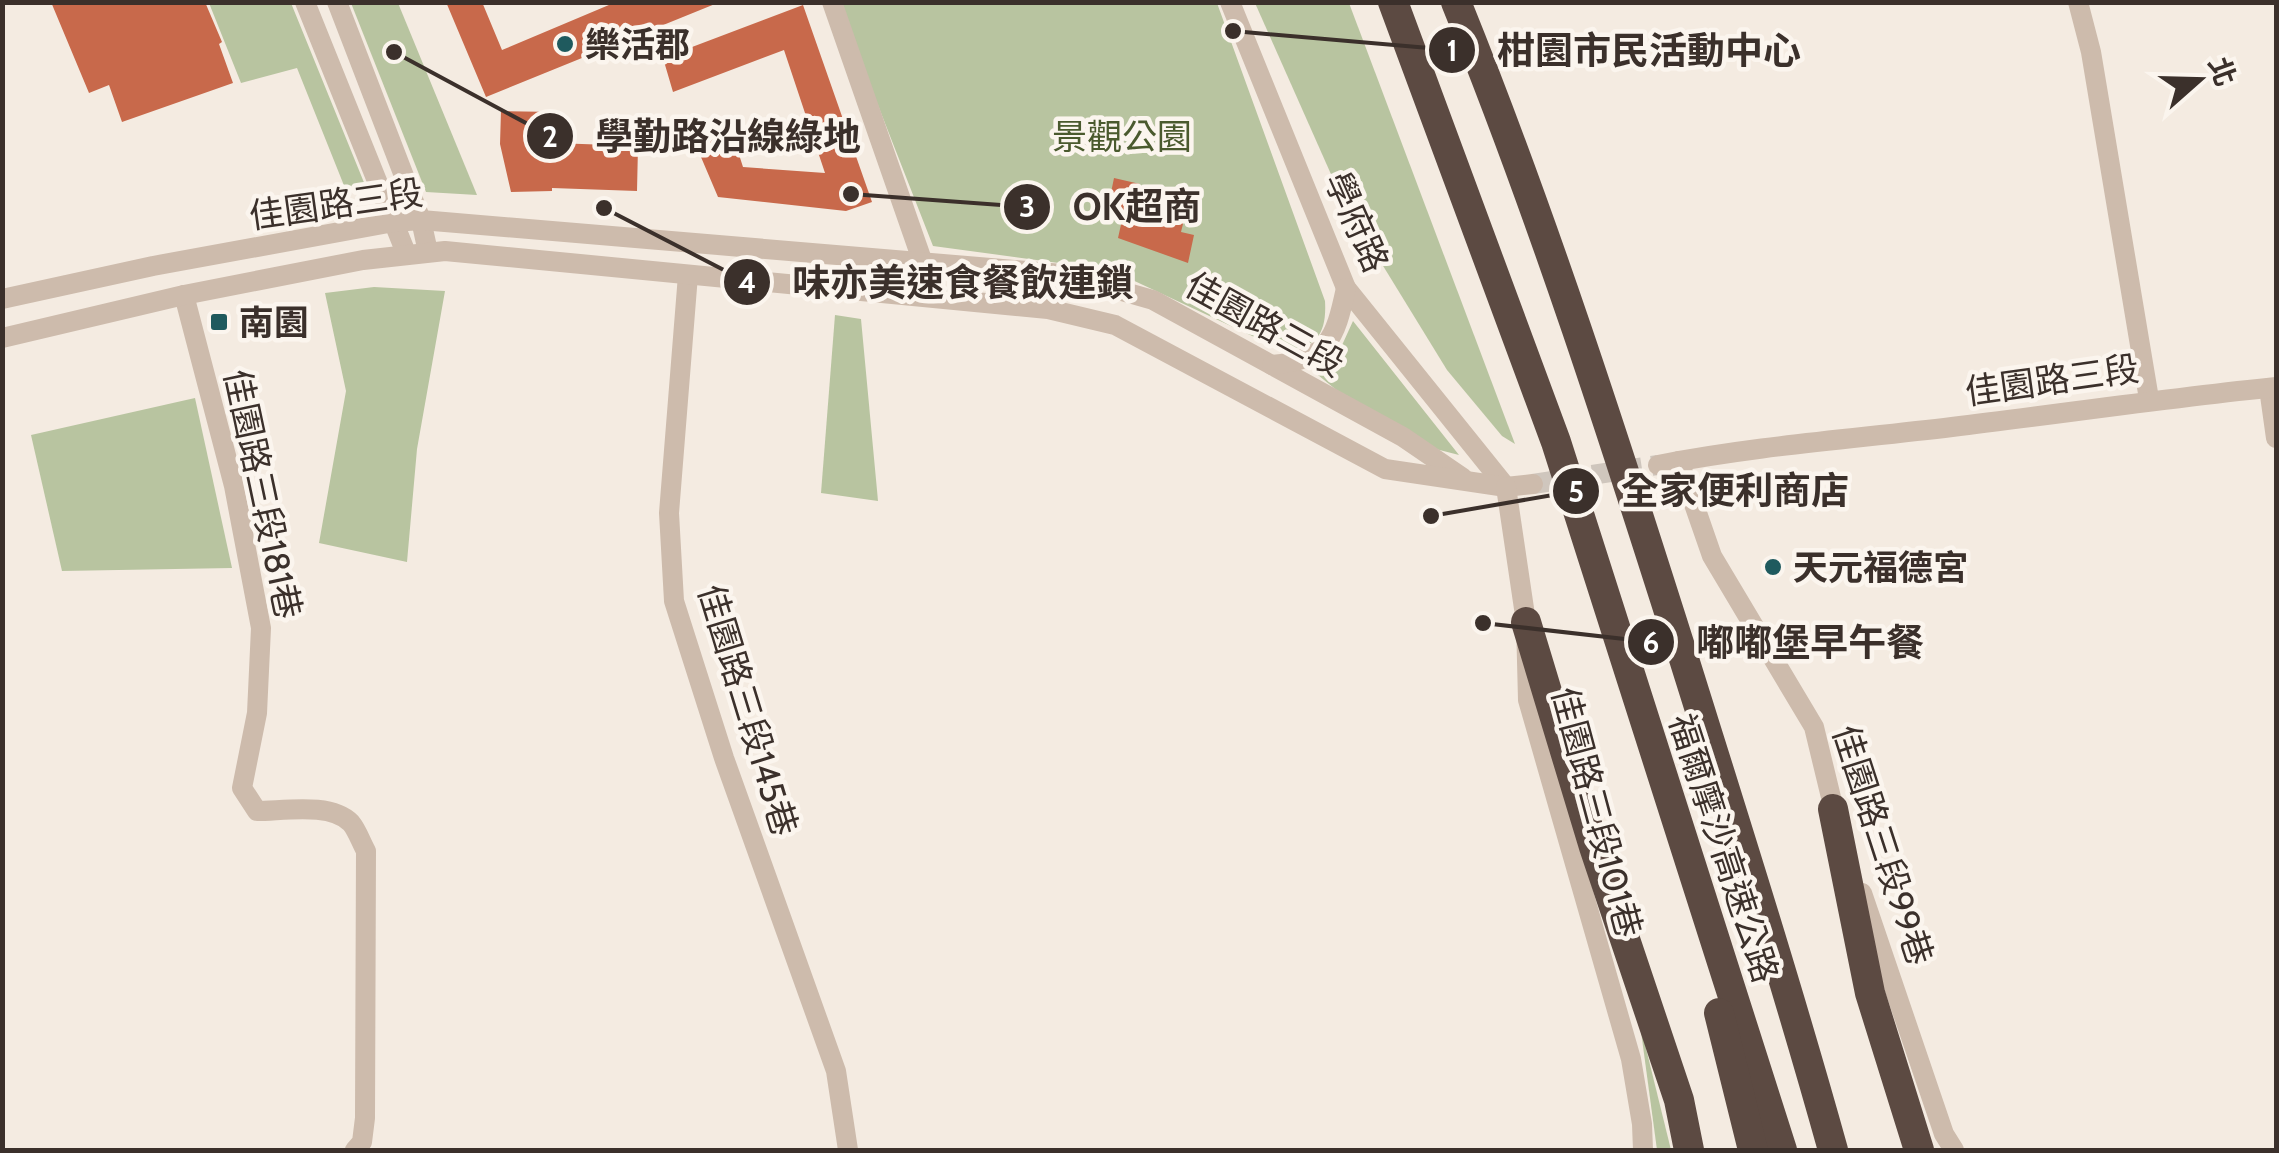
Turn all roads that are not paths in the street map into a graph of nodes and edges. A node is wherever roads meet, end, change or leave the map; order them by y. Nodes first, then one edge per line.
1 (306, 2) edge
2 (337, 2) edge
3 (832, 2) edge
4 (1230, 2) edge
5 (1394, 2) edge
6 (1456, 2) edge
7 (2078, 2) edge
8 (421, 220) junction
9 (394, 222) junction
10 (428, 252) junction
11 (406, 253) junction
12 (922, 260) junction
13 (688, 275) junction
14 (1346, 288) junction
15 (184, 295) junction
16 (2, 300) edge
17 (2, 338) edge
18 (1272, 365) junction
19 (2273, 387) edge
20 (2149, 400) junction
21 (2276, 438) edge
22 (1668, 463) joint
23 (1468, 482) junction
24 (1533, 484) tunnel mouth
25 (1506, 487) junction
26 (1526, 622) junction
27 (1658, 768) junction
28 (1832, 809) junction
29 (355, 1150) edge
30 (848, 1150) edge
31 (1643, 1150) edge
32 (1690, 1150) edge
33 (1753, 1150) edge
34 (1782, 1150) edge
35 (1836, 1150) edge
36 (1919, 1150) edge
37 (1954, 1150) edge

1 - 9 street
2 - 8 street
3 - 12 street
4 - 14 street, 學府路
5 - 27 highway, 福爾摩沙高速公路
6 - 35 highway, 福爾摩沙高速公路
7 - 20 street
8 - 9 street, 佳園路三段
8 - 10 street
8 - 12 street, 佳園路三段
9 - 11 street
9 - 16 street, 佳園路三段
10 - 11 street, 佳園路三段
10 - 13 street, 佳園路三段
11 - 15 street, 佳園路三段
12 - 18 street, 佳園路三段
13 - 23 street, 佳園路三段
13 - 30 street, 佳園路三段145巷
14 - 18 street
14 - 25 street, 學府路
15 - 17 street, 佳園路三段
15 - 29 street, 佳園路三段181巷
18 - 23 street, 佳園路三段
19 - 20 street, 佳園路三段
19 - 21 street
20 - 22 street, 佳園路三段
22 - 28 street, 佳園路三段99巷
23 - 25 street, 佳園路三段
24 - 25 street, 佳園路三段
25 - 26 street, 佳園路三段101巷
26 - 31 street, 佳園路三段101巷
26 - 32 highway
27 - 33 highway
27 - 34 highway, 福爾摩沙高速公路
28 - 36 highway
28 - 37 street, 佳園路三段99巷

